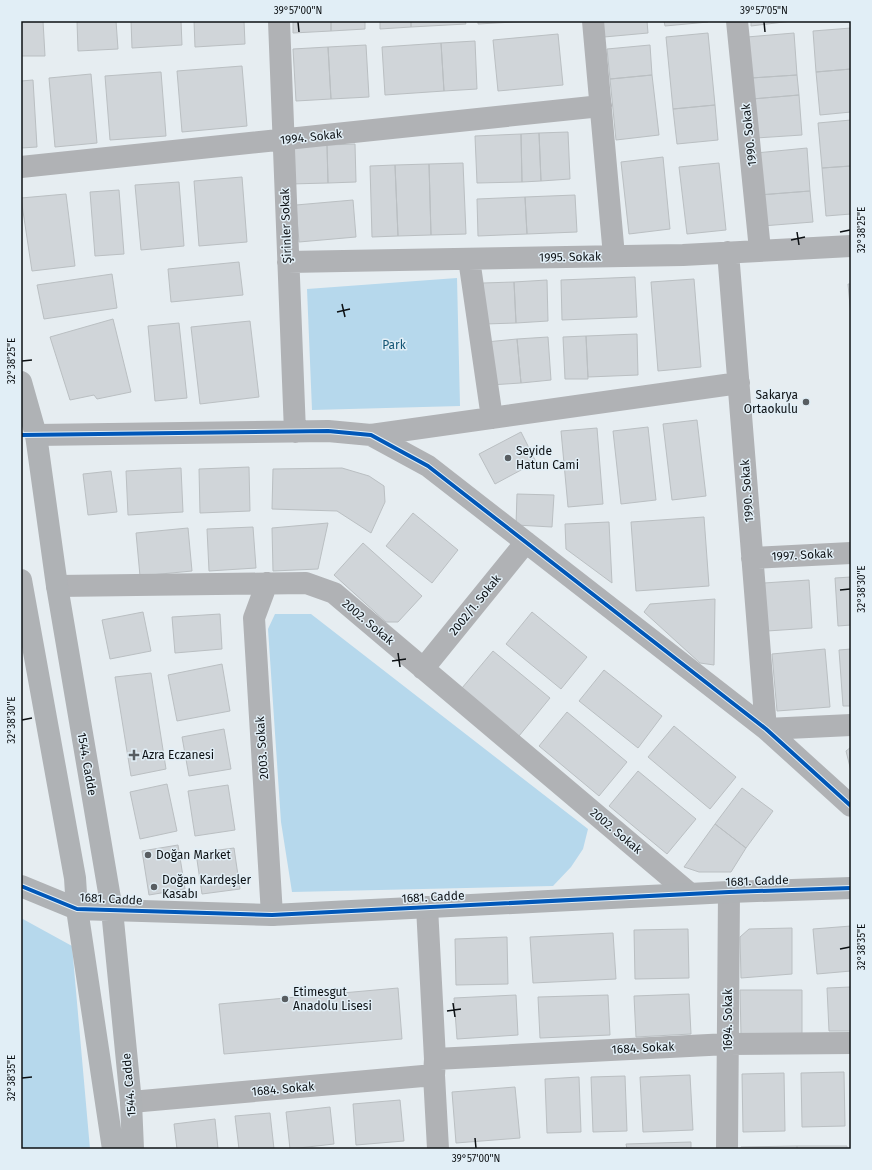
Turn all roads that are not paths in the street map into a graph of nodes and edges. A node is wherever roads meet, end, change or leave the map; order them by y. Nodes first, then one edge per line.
1 (279, 21) edge
2 (593, 21) edge
3 (738, 21) edge
4 (601, 106) junction
5 (283, 140) junction
6 (21, 168) edge
7 (851, 246) edge
8 (760, 250) junction
9 (728, 252) junction
10 (614, 256) junction
11 (470, 258) junction
12 (288, 262) junction
13 (21, 382) edge
14 (739, 383) junction
15 (492, 418) junction
16 (295, 432) junction
17 (28, 435) edge
18 (371, 435) junction
19 (526, 542) junction
20 (851, 553) edge
21 (752, 558) junction
22 (21, 580) edge
23 (267, 583) junction
24 (56, 586) junction
25 (423, 668) junction
26 (851, 725) edge
27 (766, 729) junction
28 (851, 806) edge
29 (21, 886) edge
30 (851, 888) edge
31 (729, 892) junction
32 (689, 894) junction
33 (427, 907) junction
34 (77, 909) junction
35 (112, 910) junction
36 (272, 915) junction
37 (851, 1043) edge
38 (728, 1044) junction
39 (435, 1067) junction
40 (131, 1102) junction
41 (113, 1149) edge
42 (133, 1149) edge
43 (438, 1149) edge
44 (727, 1149) edge

1 - 5 street, Şirinler Sokak
2 - 4 street
3 - 8 street, 1990. Sokak
4 - 5 street, 1994. Sokak
4 - 10 street
5 - 6 street, 1994. Sokak
5 - 12 street, Şirinler Sokak
7 - 8 street, 1995. Sokak
8 - 9 street, 1995. Sokak
9 - 10 street, 1995. Sokak
9 - 14 street, 1990. Sokak
10 - 11 street, 1995. Sokak
11 - 12 street, 1995. Sokak
11 - 15 street
12 - 16 street, Şirinler Sokak
13 - 17 main road, 1544. Cadde
14 - 15 street
14 - 21 street, 1990. Sokak
15 - 18 street
16 - 17 street
16 - 18 street
17 - 24 main road, 1544. Cadde
18 - 19 street
19 - 25 street, 2002/1. Sokak
19 - 27 street
20 - 21 street, 1997. Sokak
21 - 27 street, 1990. Sokak
22 - 34 main road, 1544. Cadde
23 - 24 street, 2002. Sokak
23 - 25 street, 2002. Sokak
23 - 36 street, 2003. Sokak
24 - 35 main road, 1544. Cadde
25 - 32 street, 2002. Sokak
26 - 27 street
27 - 28 street
29 - 34 main road, 1681. Cadde
30 - 31 main road, 1681. Cadde
31 - 32 main road, 1681. Cadde
31 - 38 street, 1694. Sokak
32 - 33 main road, 1681. Cadde
33 - 36 main road, 1681. Cadde
33 - 39 street
34 - 35 main road, 1681. Cadde
34 - 41 main road, 1544. Cadde
35 - 36 main road, 1681. Cadde
35 - 40 main road, 1544. Cadde
37 - 38 street, 1684. Sokak
38 - 39 street, 1684. Sokak
38 - 44 street, 1694. Sokak
39 - 40 street, 1684. Sokak
39 - 43 street
40 - 42 main road, 1544. Cadde

